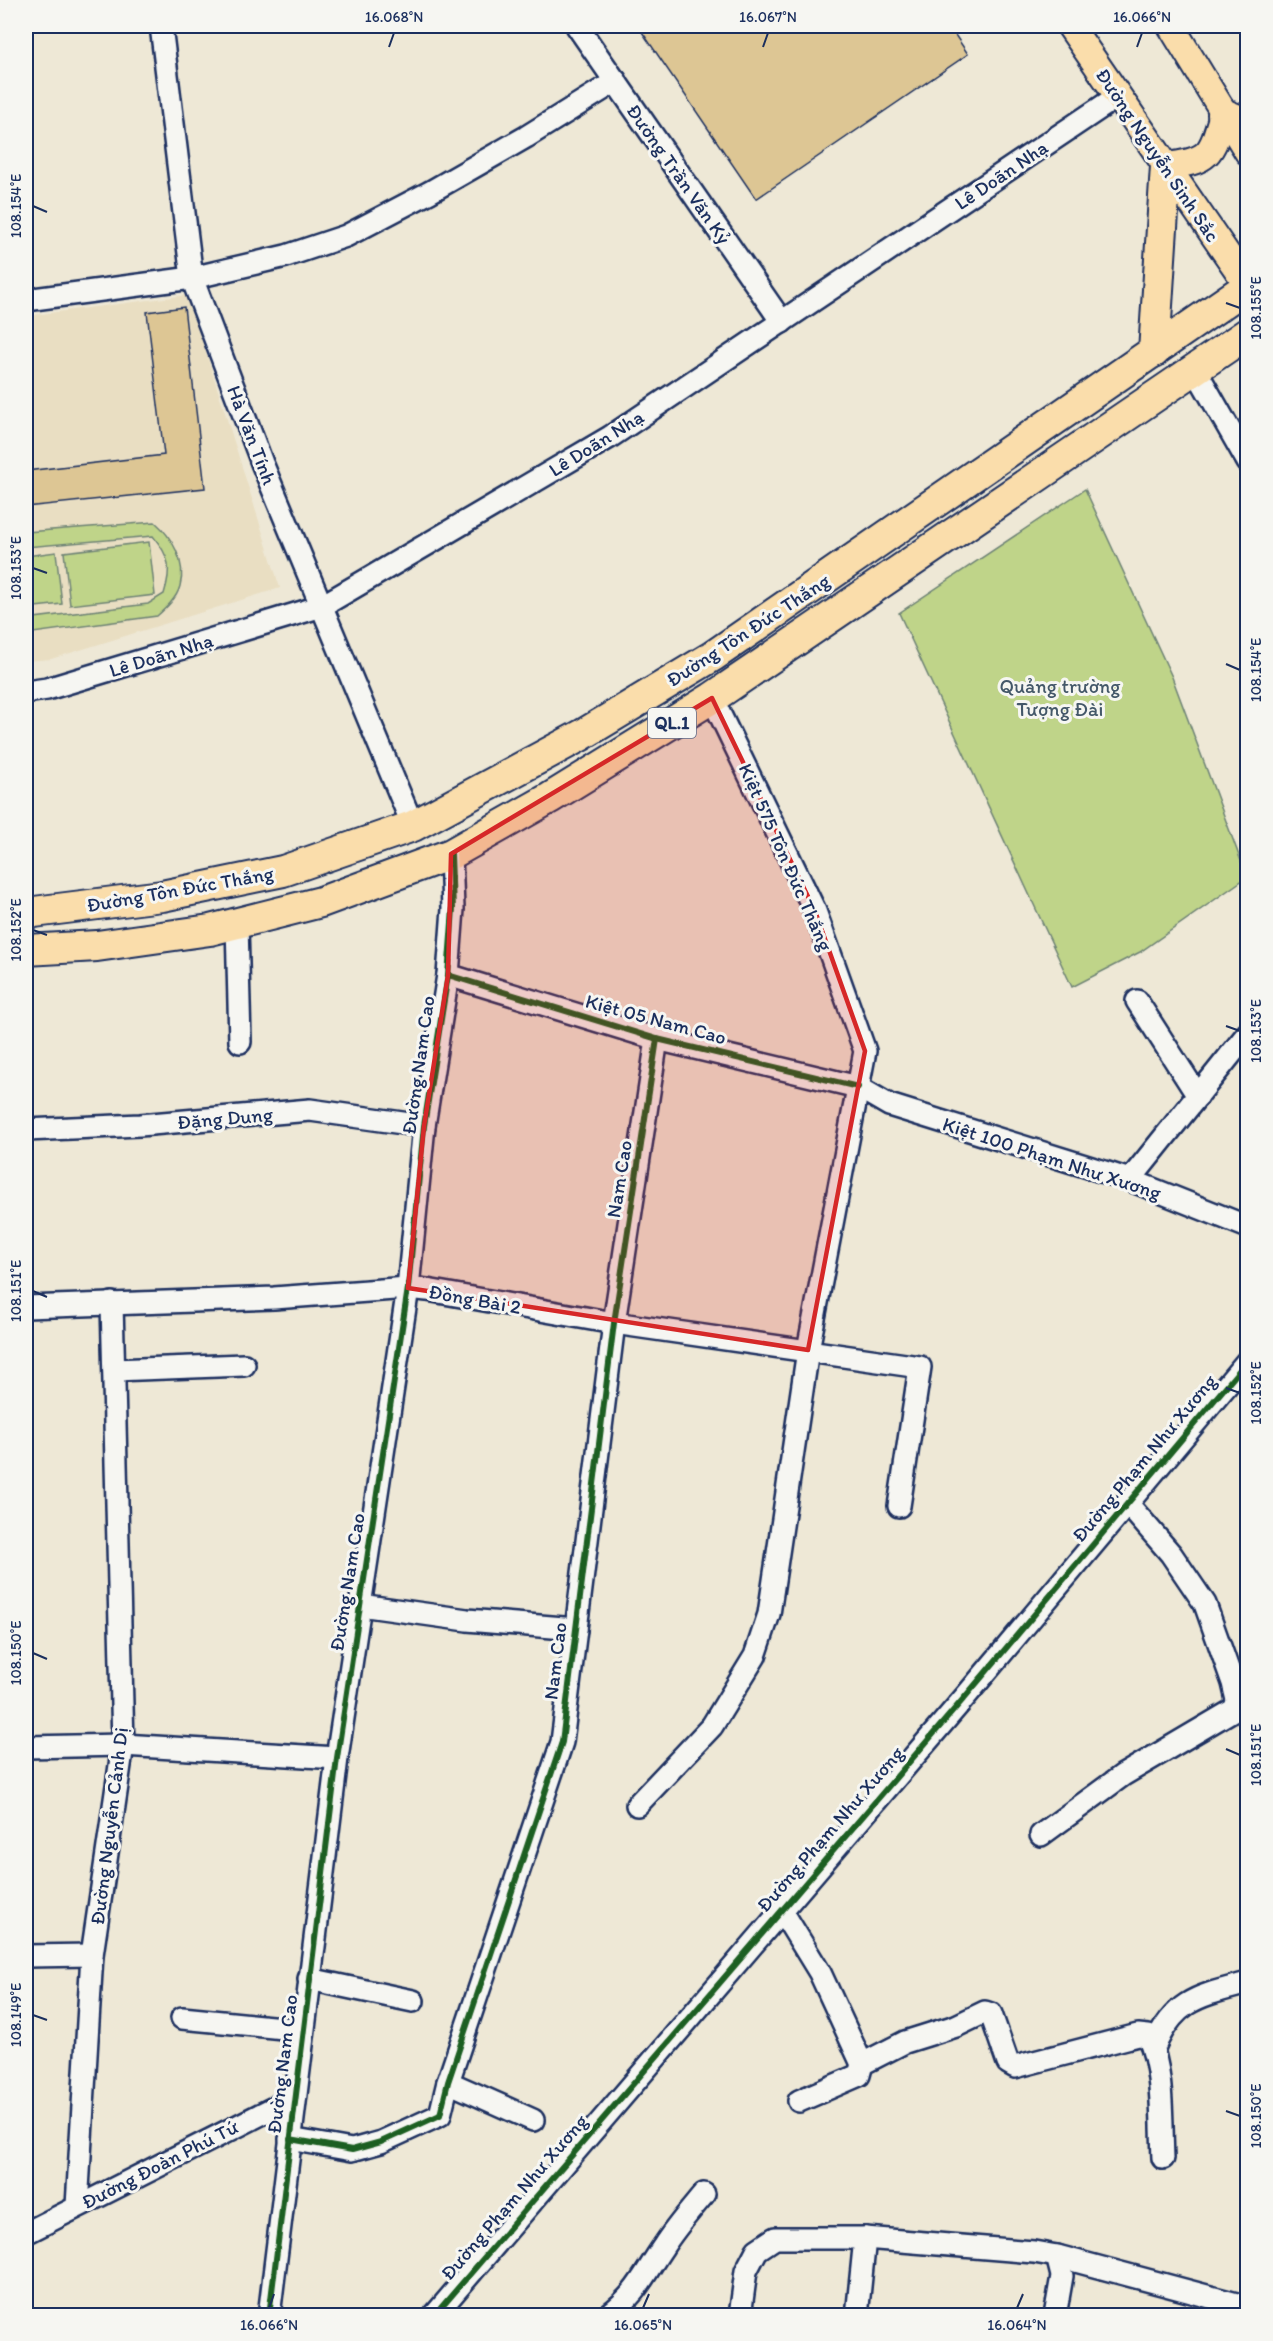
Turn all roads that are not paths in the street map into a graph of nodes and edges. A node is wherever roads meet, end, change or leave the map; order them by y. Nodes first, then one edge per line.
1 (161, 26) edge
2 (577, 26) edge
3 (1070, 26) edge
4 (1171, 26) edge
5 (615, 81) junction
6 (1118, 96) junction
7 (1235, 119) edge
8 (1248, 152) edge
9 (1166, 166) junction
10 (192, 278) junction
11 (1248, 286) edge
12 (26, 300) edge
13 (782, 322) junction
14 (1248, 333) edge
15 (1154, 352) junction
16 (1195, 369) junction
17 (1248, 462) edge
18 (322, 606) junction
19 (26, 692) edge
20 (712, 699) junction
21 (413, 826) junction
22 (451, 854) junction
23 (26, 913) edge
24 (237, 924) junction
25 (26, 950) edge
26 (448, 975) junction
27 (1137, 1001) dead end
28 (1248, 1033) edge
29 (657, 1039) junction
30 (240, 1042) dead end
31 (858, 1087) junction
32 (1198, 1096) junction
33 (424, 1125) junction
34 (26, 1130) edge
35 (1130, 1180) junction
36 (1248, 1227) edge
37 (408, 1288) junction
38 (112, 1303) junction
39 (26, 1307) edge
40 (614, 1323) junction
41 (808, 1350) junction
42 (1248, 1360) edge
43 (244, 1365) dead end
44 (114, 1370) junction
45 (1127, 1503) junction
46 (899, 1506) dead end
47 (360, 1605) junction
48 (576, 1629) junction
49 (1242, 1698) edge
50 (123, 1745) junction
51 (26, 1747) edge
52 (337, 1758) junction
53 (637, 1805) dead end
54 (1041, 1835) dead end
55 (782, 1911) junction
56 (92, 1955) junction
57 (26, 1956) edge
58 (309, 1979) junction
59 (1248, 1983) edge
60 (412, 2001) dead end
61 (182, 2018) dead end
62 (303, 2030) junction
63 (1154, 2048) junction
64 (862, 2064) junction
65 (448, 2082) junction
66 (295, 2097) junction
67 (799, 2101) dead end
68 (534, 2120) dead end
69 (290, 2139) junction
70 (1163, 2158) dead end
71 (704, 2194) dead end
72 (77, 2206) junction
73 (26, 2233) edge
74 (865, 2238) junction
75 (1057, 2256) junction
76 (1248, 2307) edge
77 (610, 2313) edge
78 (268, 2316) edge
79 (434, 2316) edge
80 (740, 2316) edge
81 (857, 2316) edge
82 (1055, 2316) edge

1 - 10 street, Hà Văn Tính
2 - 5 street, Đường Trần Văn Kỷ
3 - 6 main road, Đường Nguyễn Sinh Sắc
4 - 7 main road
5 - 10 street
5 - 13 street, Đường Trần Văn Kỷ
6 - 9 main road, Đường Nguyễn Sinh Sắc
6 - 13 street, Lê Doãn Nhạ
7 - 8 main road
7 - 9 main road
9 - 11 main road, Đường Nguyễn Sinh Sắc
9 - 15 highway
10 - 12 street
10 - 18 street, Hà Văn Tính
11 - 15 highway, Đường Tôn Đức Thắng / QL.1
13 - 18 street, Lê Doãn Nhạ
14 - 16 highway, Đường Tôn Đức Thắng / QL.1
15 - 21 highway, Đường Tôn Đức Thắng / QL.1
16 - 17 street
16 - 20 highway, Đường Tôn Đức Thắng / QL.1
18 - 19 street, Lê Doãn Nhạ
18 - 21 street, Hà Văn Tính
20 - 22 highway, Đường Tôn Đức Thắng / QL.1
20 - 31 street, Kiệt 575 Tôn Đức Thắng
21 - 23 highway, Đường Tôn Đức Thắng / QL.1
22 - 24 highway, Đường Tôn Đức Thắng / QL.1
22 - 26 street, Đường Nam Cao
24 - 25 highway, Đường Tôn Đức Thắng / QL.1
24 - 30 street
26 - 29 street, Kiệt 05 Nam Cao
26 - 33 street, Đường Nam Cao
27 - 32 street
28 - 32 street
29 - 31 street, Kiệt 05 Nam Cao
29 - 40 street, Nam Cao
31 - 35 street, Kiệt 100 Phạm Như Xương
31 - 41 street, Kiệt 575 Tôn Đức Thắng
32 - 35 street
33 - 34 street, Đặng Dung
33 - 37 street, Đường Nam Cao
35 - 36 street, Kiệt 100 Phạm Như Xương
37 - 38 street, Đồng Bài 2
37 - 40 street, Đồng Bài 2
37 - 47 street, Đường Nam Cao
38 - 39 street, Đồng Bài 2
38 - 44 street, Đường Nguyễn Cảnh Dị
40 - 41 street, Đồng Bài 2
40 - 48 street, Nam Cao
41 - 46 street, Đồng Bài 2
41 - 53 street, Kiệt 575 Tôn Đức Thắng
42 - 45 street, Đường Phạm Như Xương
43 - 44 street
44 - 50 street, Đường Nguyễn Cảnh Dị
45 - 49 street
45 - 55 street, Đường Phạm Như Xương
47 - 48 street
47 - 52 street, Đường Nam Cao
48 - 65 street, Nam Cao
49 - 54 street
50 - 51 street
50 - 52 street
50 - 56 street, Đường Nguyễn Cảnh Dị
52 - 58 street, Đường Nam Cao
55 - 64 street, Đường Phạm Như Xương
55 - 79 street, Đường Phạm Như Xương
56 - 57 street
56 - 72 street, Đường Nguyễn Cảnh Dị
58 - 60 street
58 - 62 street, Đường Nam Cao
59 - 63 street
61 - 62 street
62 - 66 street, Đường Nam Cao
63 - 64 street
63 - 70 street
64 - 67 street
65 - 68 street
65 - 69 street, Nam Cao
66 - 69 street, Đường Nam Cao
66 - 72 street, Đường Đoàn Phú Tứ
69 - 78 street, Đường Nam Cao
71 - 77 street
72 - 73 street, Đường Đoàn Phú Tứ
74 - 75 street
74 - 80 street
74 - 81 street
75 - 76 street
75 - 82 street

